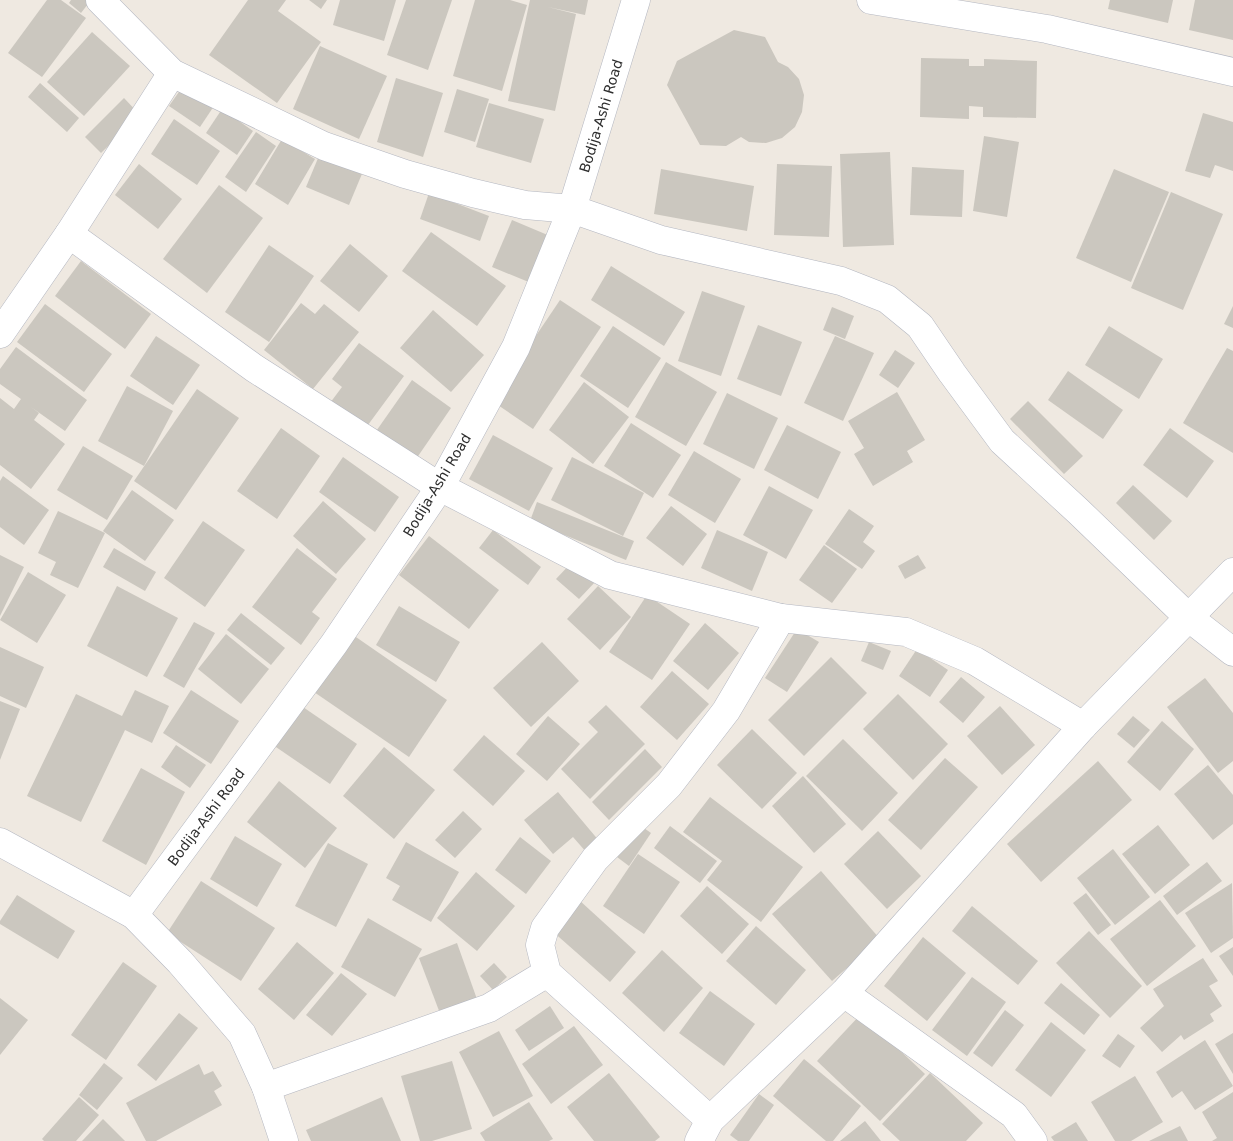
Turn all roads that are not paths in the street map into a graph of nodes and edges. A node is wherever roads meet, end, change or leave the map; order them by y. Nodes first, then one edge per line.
1 (100, 0) edge
2 (636, 0) edge
3 (872, 0) edge
4 (1233, 72) edge
5 (172, 73) junction
6 (572, 209) junction
7 (69, 234) junction
8 (0, 334) edge
9 (440, 486) junction
10 (1233, 572) edge
11 (1188, 617) junction
12 (781, 618) junction
13 (1233, 652) edge
14 (1083, 726) junction
15 (0, 842) edge
16 (134, 915) junction
17 (547, 973) junction
18 (844, 993) junction
19 (266, 1086) junction
20 (705, 1130) edge
21 (284, 1141) edge
22 (1033, 1141) edge

1 - 5 street
2 - 6 street, Bodija-Ashi Road
3 - 4 street
5 - 6 street
5 - 7 street
6 - 9 street, Bodija-Ashi Road
6 - 11 street
7 - 8 street
7 - 9 street
9 - 12 street
9 - 16 street, Bodija-Ashi Road
10 - 11 street
11 - 13 street
11 - 14 street
12 - 14 street
12 - 17 street
14 - 18 street
15 - 16 street
16 - 19 street
17 - 19 street
17 - 20 street
18 - 20 street
18 - 22 street
19 - 21 street

